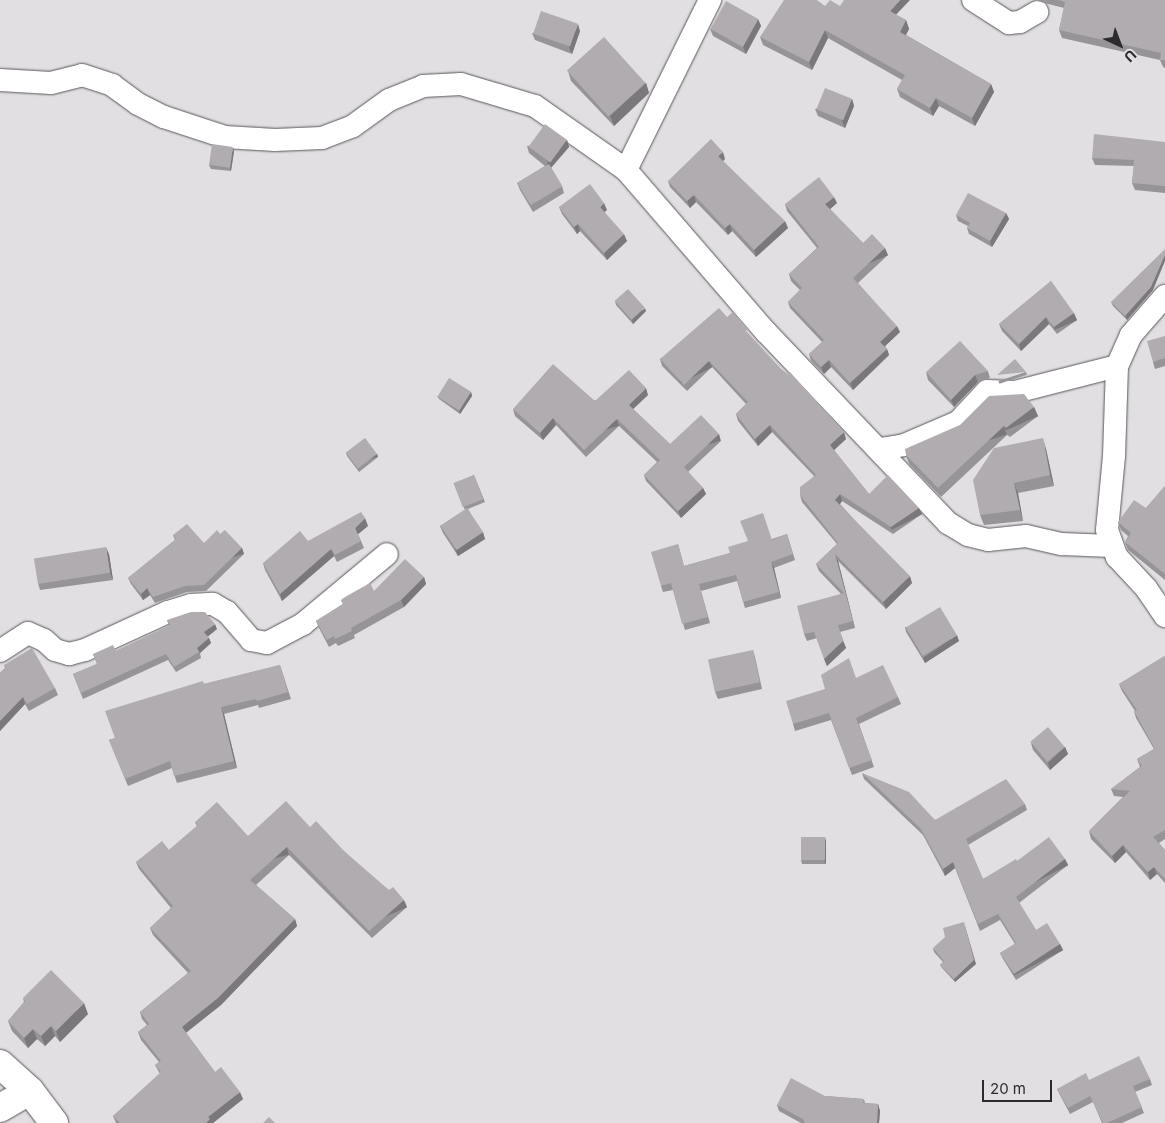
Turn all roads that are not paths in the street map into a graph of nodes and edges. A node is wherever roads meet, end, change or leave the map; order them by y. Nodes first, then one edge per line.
1 (710, 0) edge
2 (973, 0) edge
3 (1037, 12) dead end
4 (0, 80) edge
5 (626, 170) junction
6 (1165, 296) edge
7 (1117, 366) junction
8 (880, 449) junction
9 (1111, 546) junction
10 (387, 554) dead end
11 (1165, 616) edge
12 (0, 651) edge
13 (0, 1064) edge
14 (30, 1091) junction
15 (0, 1108) edge
16 (54, 1123) edge

1 - 5 street
2 - 3 street
4 - 5 street
5 - 8 street
6 - 7 street
7 - 8 street
7 - 9 street
8 - 9 street
9 - 11 street
10 - 12 street
13 - 14 street
14 - 15 street
14 - 16 street

